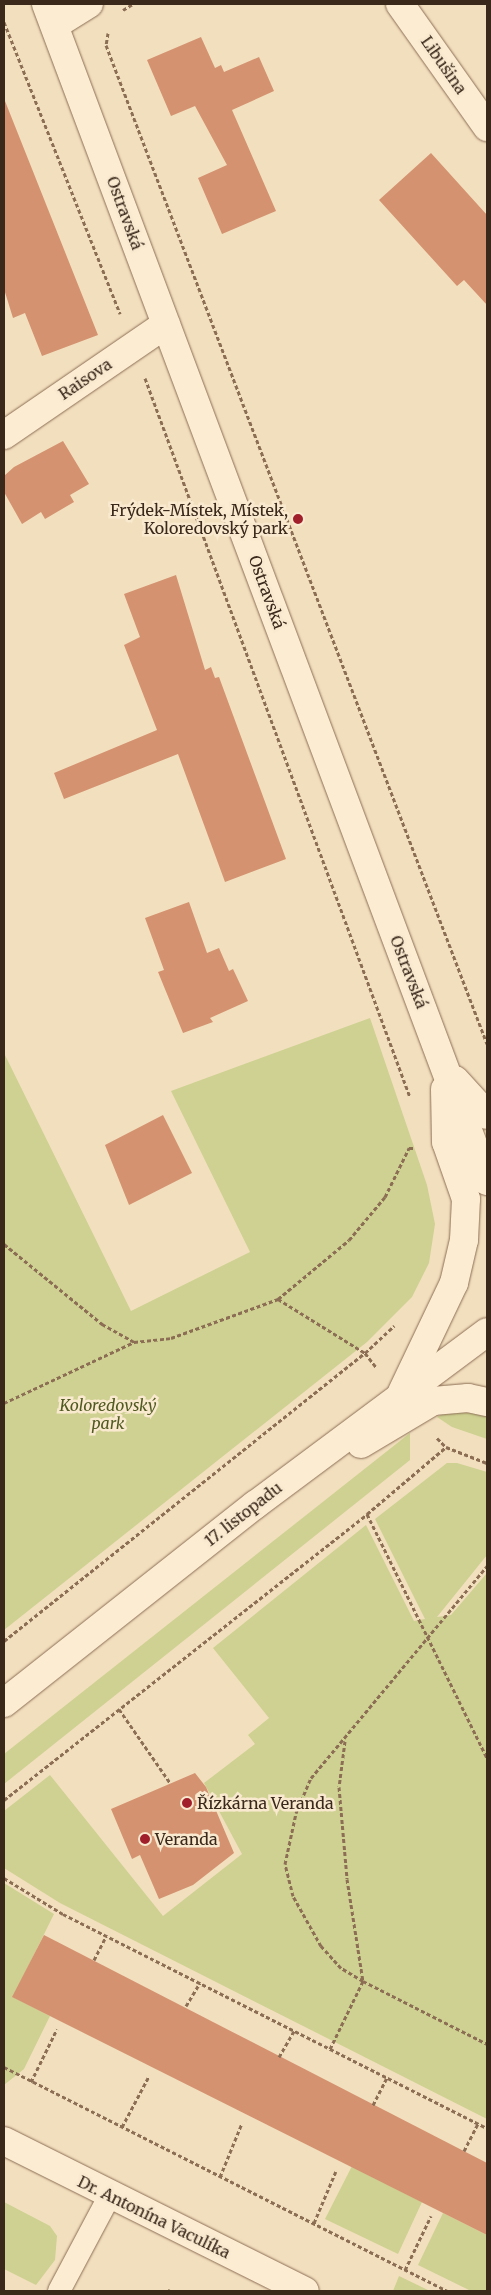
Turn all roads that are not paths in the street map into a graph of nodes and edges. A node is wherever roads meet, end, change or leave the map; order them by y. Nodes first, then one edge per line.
1 (89, 4) edge
2 (400, 4) edge
3 (50, 14) edge
4 (487, 127) edge
5 (166, 324) junction
6 (4, 435) edge
7 (445, 1070) junction
8 (487, 1115) edge
9 (487, 1181) edge
10 (487, 1332) edge
11 (400, 1396) junction
12 (487, 1402) edge
13 (255, 1504) junction
14 (4, 1703) edge
15 (4, 2141) edge
16 (110, 2195) junction
17 (59, 2291) edge
18 (305, 2291) edge

1 - 3 street
2 - 4 street, Libušina
3 - 5 street, Ostravská
5 - 6 street, Raisova
5 - 7 street, Ostravská
7 - 8 street
7 - 9 street, Ostravská
7 - 11 street
10 - 11 street, 17. listopadu
11 - 13 street, 17. listopadu
12 - 13 street
13 - 14 street, 17. listopadu
15 - 16 street, Dr. Antonína Vaculíka
16 - 17 lane
16 - 18 street, Dr. Antonína Vaculíka

